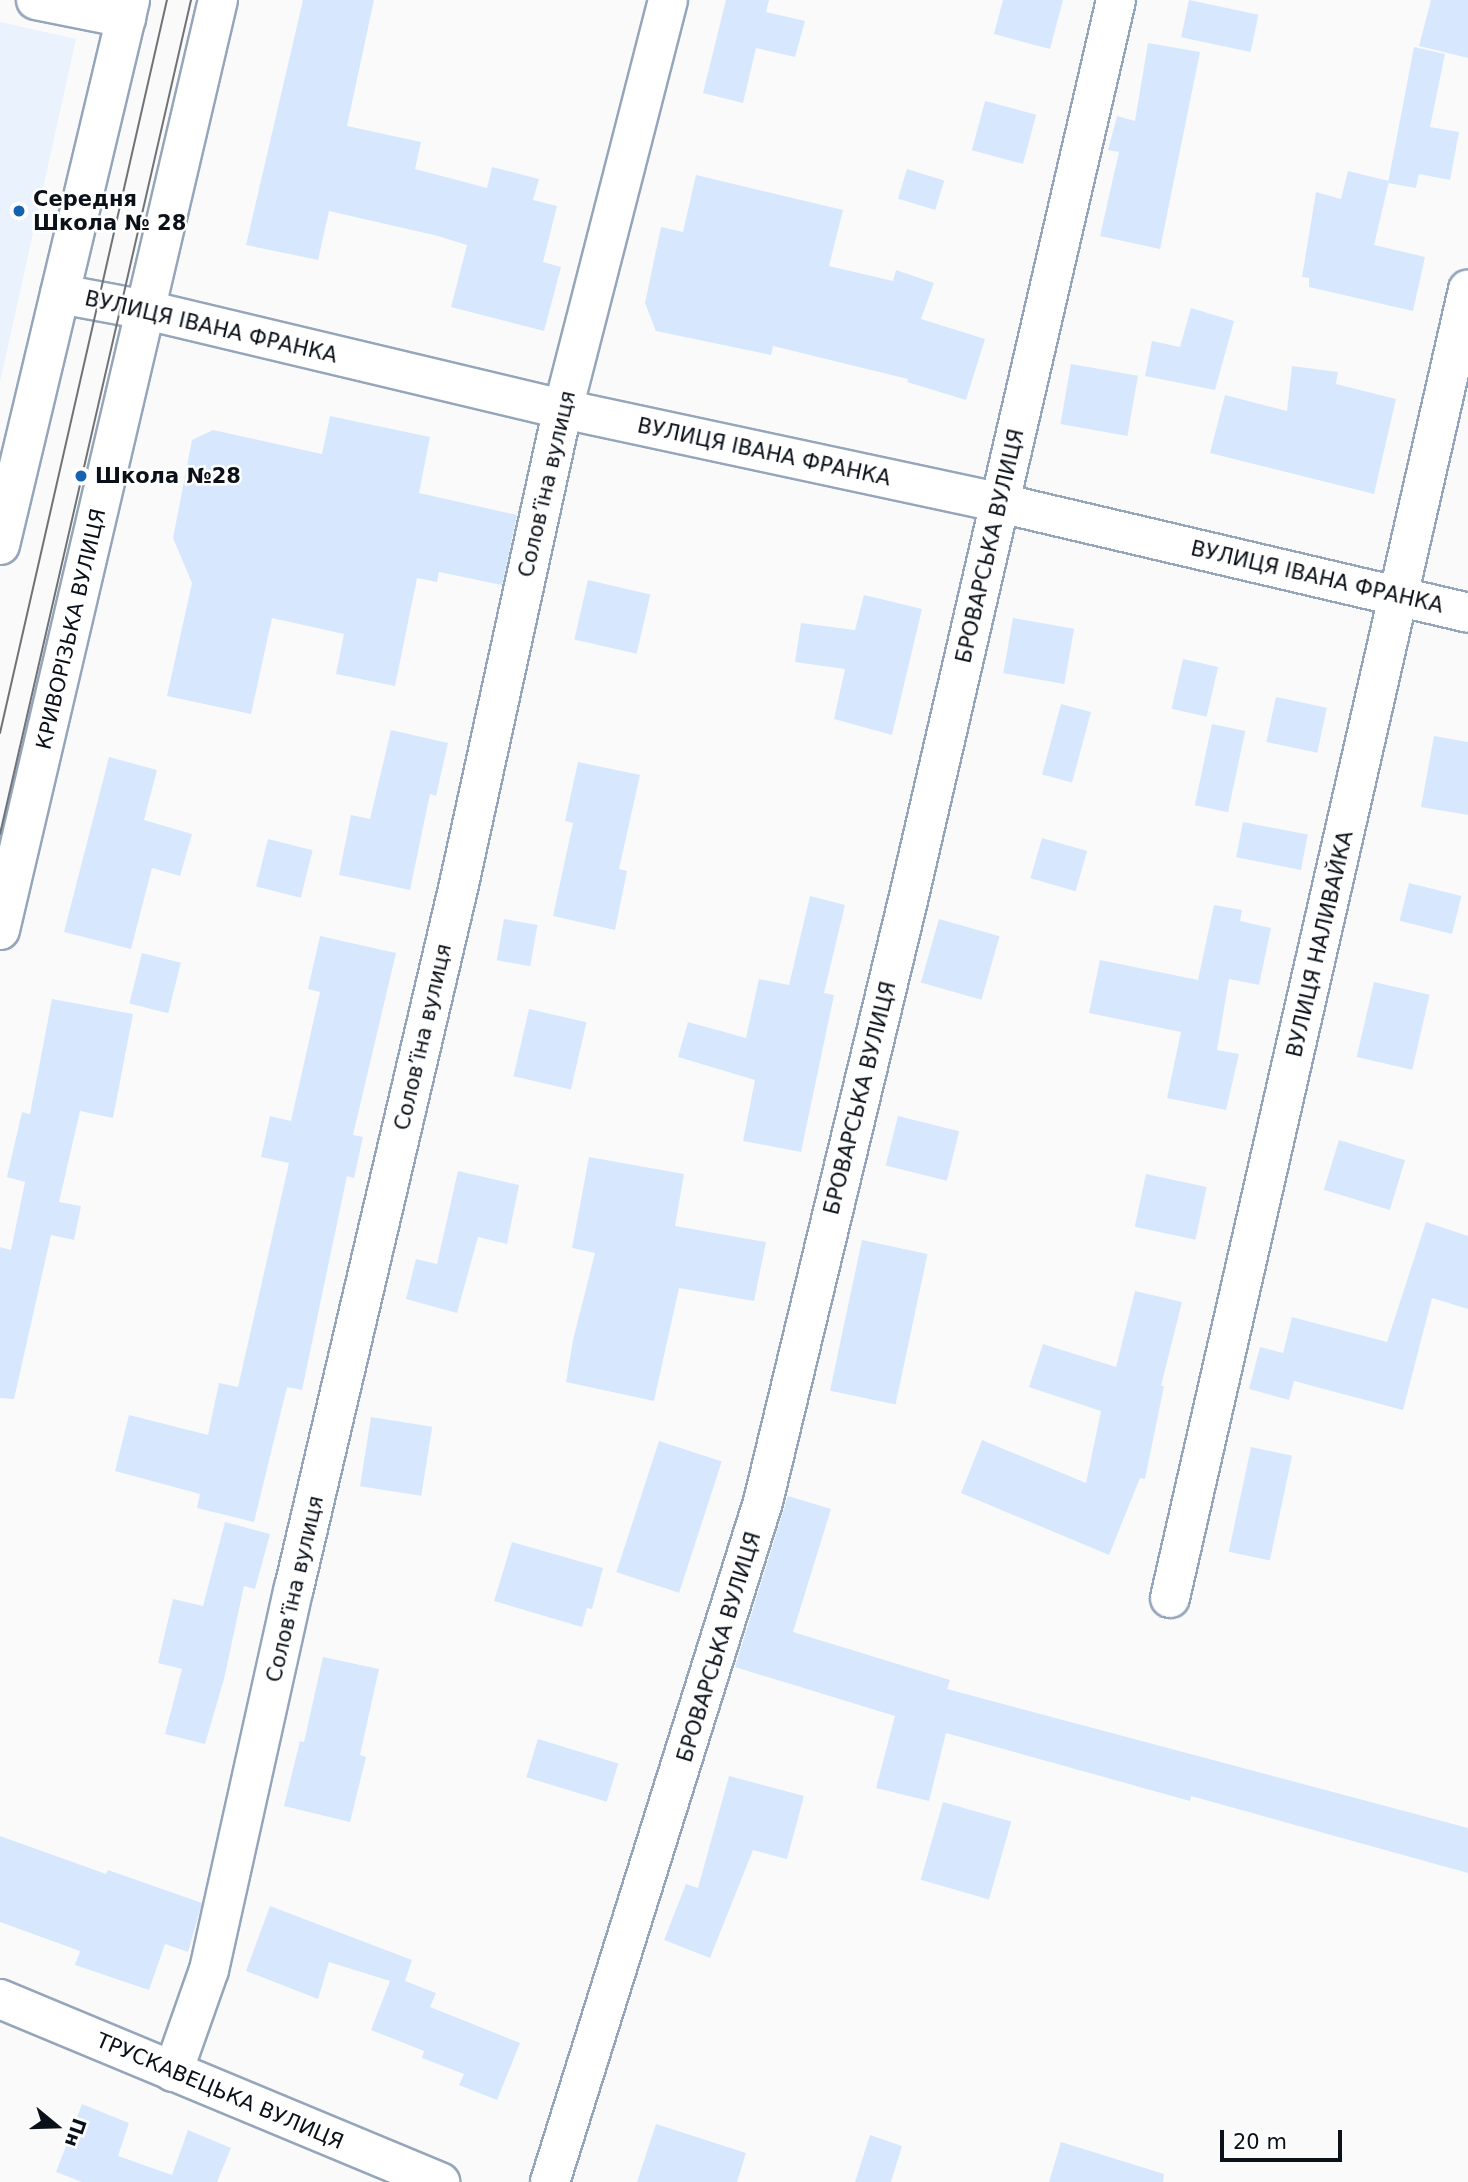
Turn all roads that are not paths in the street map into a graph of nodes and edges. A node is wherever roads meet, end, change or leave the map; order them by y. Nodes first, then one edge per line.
1 (36, 0) edge
2 (218, 0) edge
3 (668, 0) edge
4 (1116, 0) edge
5 (128, 9) edge
6 (1468, 289) edge
7 (60, 294) junction
8 (146, 310) junction
9 (563, 409) junction
10 (1000, 503) junction
11 (0, 545) edge
12 (1399, 596) junction
13 (1468, 613) edge
14 (0, 930) edge
15 (1170, 1598) dead end
16 (0, 1999) edge
17 (173, 2073) junction
18 (440, 2182) edge
19 (550, 2182) edge

1 - 5 street
2 - 8 street, КРИВОРІЗЬКА ВУЛИЦЯ
3 - 9 street, Соловʼїна вулиця
4 - 10 street, БРОВАРСЬКА ВУЛИЦЯ
5 - 7 street
6 - 12 street, ВУЛИЦЯ НАЛИВАЙКА
7 - 8 street, ВУЛИЦЯ ІВАНА ФРАНКА
7 - 11 street
8 - 9 street, ВУЛИЦЯ ІВАНА ФРАНКА
8 - 14 street, КРИВОРІЗЬКА ВУЛИЦЯ
9 - 10 street, ВУЛИЦЯ ІВАНА ФРАНКА
9 - 17 street, Соловʼїна вулиця
10 - 12 street, ВУЛИЦЯ ІВАНА ФРАНКА
10 - 19 street, БРОВАРСЬКА ВУЛИЦЯ
12 - 13 street, ВУЛИЦЯ ІВАНА ФРАНКА
12 - 15 street, ВУЛИЦЯ НАЛИВАЙКА
16 - 17 street, ТРУСКАВЕЦЬКА ВУЛИЦЯ
17 - 18 street, ТРУСКАВЕЦЬКА ВУЛИЦЯ

